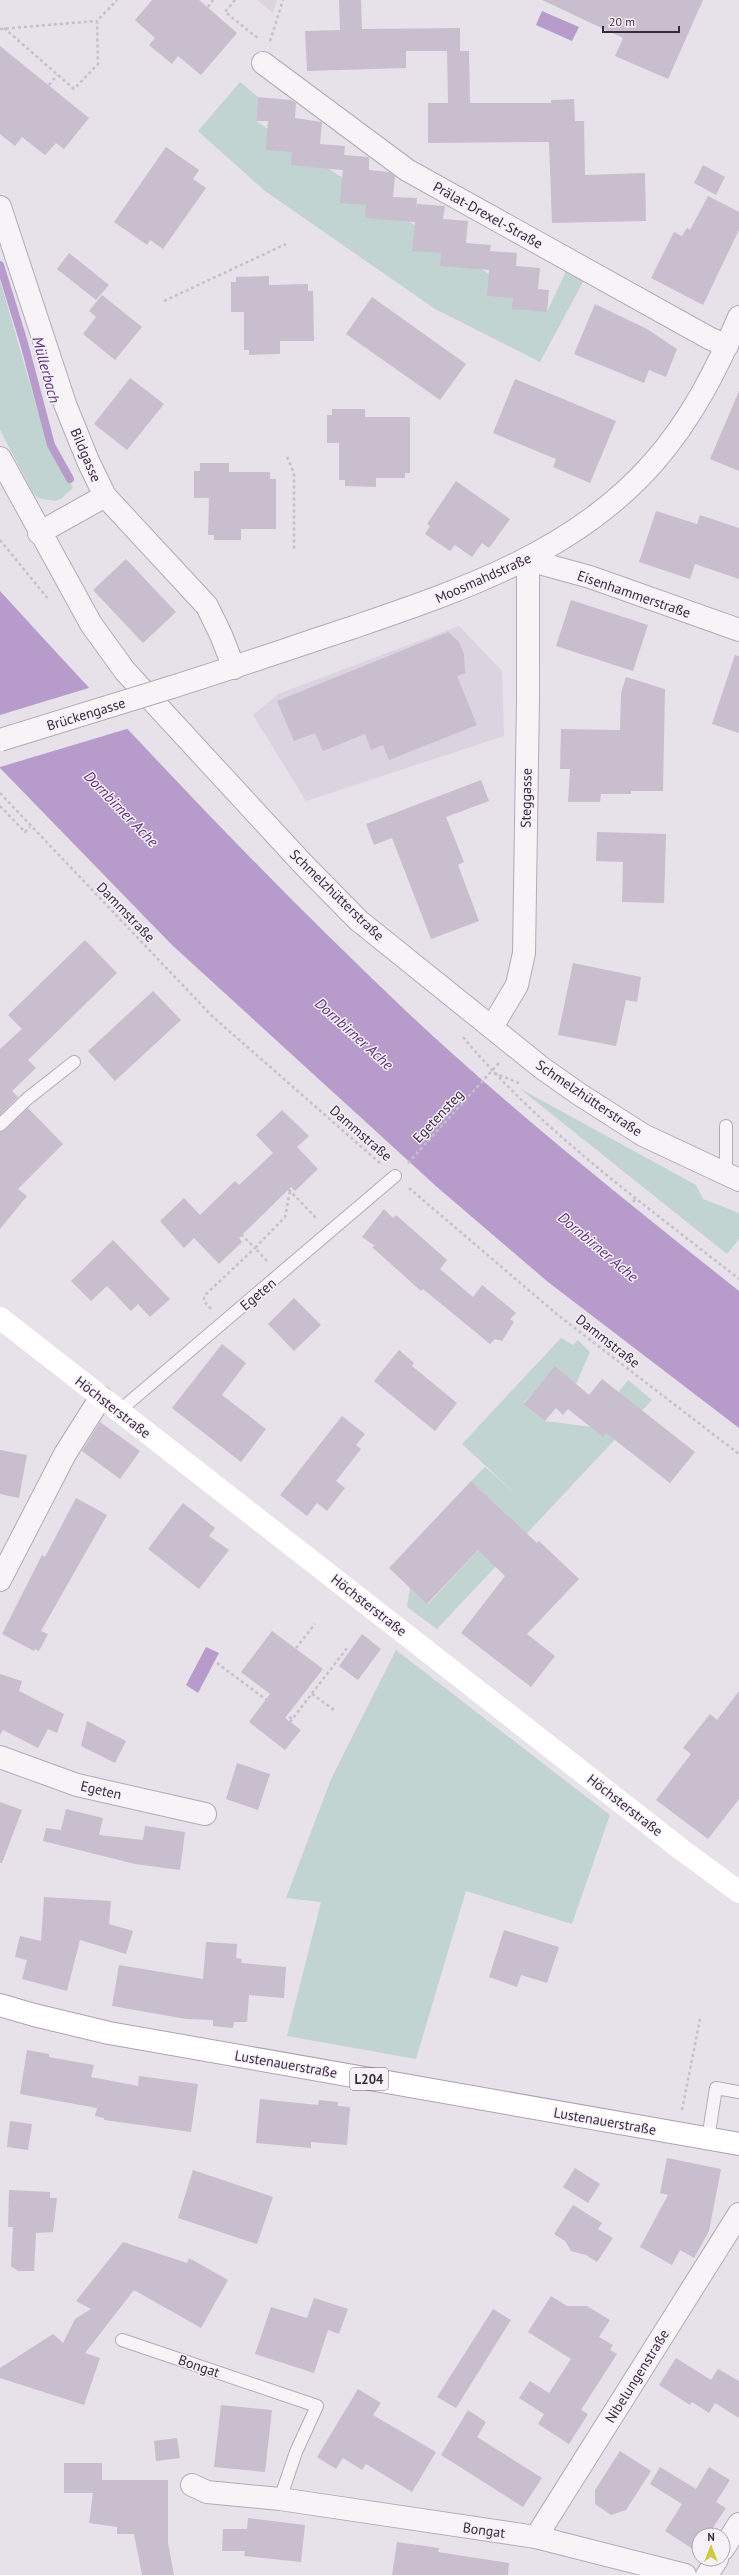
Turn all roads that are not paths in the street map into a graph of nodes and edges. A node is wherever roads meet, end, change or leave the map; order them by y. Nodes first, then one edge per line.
1 (266, 56) road end
2 (0, 207) edge
3 (739, 317) edge
4 (727, 346) junction
5 (0, 458) edge
6 (105, 496) junction
7 (39, 533) junction
8 (528, 560) junction
9 (739, 630) edge
10 (234, 668) junction
11 (172, 687) joint
12 (0, 740) edge
13 (492, 1027) junction
14 (74, 1062) dead end
15 (0, 1124) edge
16 (726, 1126) dead end
17 (399, 1172) road end
18 (733, 1177) edge
19 (0, 1318) edge
20 (101, 1397) junction
21 (119, 1411) junction
22 (0, 1580) edge
23 (0, 1757) edge
24 (205, 1814) dead end
25 (739, 1892) edge
26 (0, 2005) edge
27 (739, 2092) edge
28 (708, 2139) junction
29 (739, 2144) edge
30 (739, 2214) edge
31 (122, 2340) dead end
32 (192, 2485) dead end
33 (280, 2498) junction
34 (739, 2524) edge
35 (731, 2536) edge
36 (536, 2537) junction
37 (685, 2575) edge

1 - 4 street, Prälat-Drexel-Straße
2 - 6 street, Bildgasse
3 - 4 street, Moosmahdstraße
4 - 8 street, Moosmahdstraße
5 - 7 street, Schmelzhütterstraße
6 - 7 street
6 - 10 street, Bildgasse
7 - 13 street, Schmelzhütterstraße
8 - 9 street, Eisenhammerstraße
8 - 10 street, Moosmahdstraße
8 - 13 street, Steggasse
10 - 11 street, Moosmahdstraße
11 - 12 street, Brückengasse, bridge
13 - 18 street, Schmelzhütterstraße
14 - 15 lane
16 - 18 lane
17 - 21 lane, Egeten
19 - 20 main road, Höchsterstraße
20 - 21 main road, Höchsterstraße
20 - 22 street
21 - 25 main road, Höchsterstraße
23 - 24 street, Egeten
26 - 28 main road, Lustenauerstraße / L204
27 - 28 lane
28 - 29 main road, Lustenauerstraße / L204
30 - 36 street, Nibelungenstraße
31 - 33 lane, Bongat
32 - 33 street, Bongat
33 - 36 street, Bongat
34 - 35 street
36 - 37 street, Bongat

